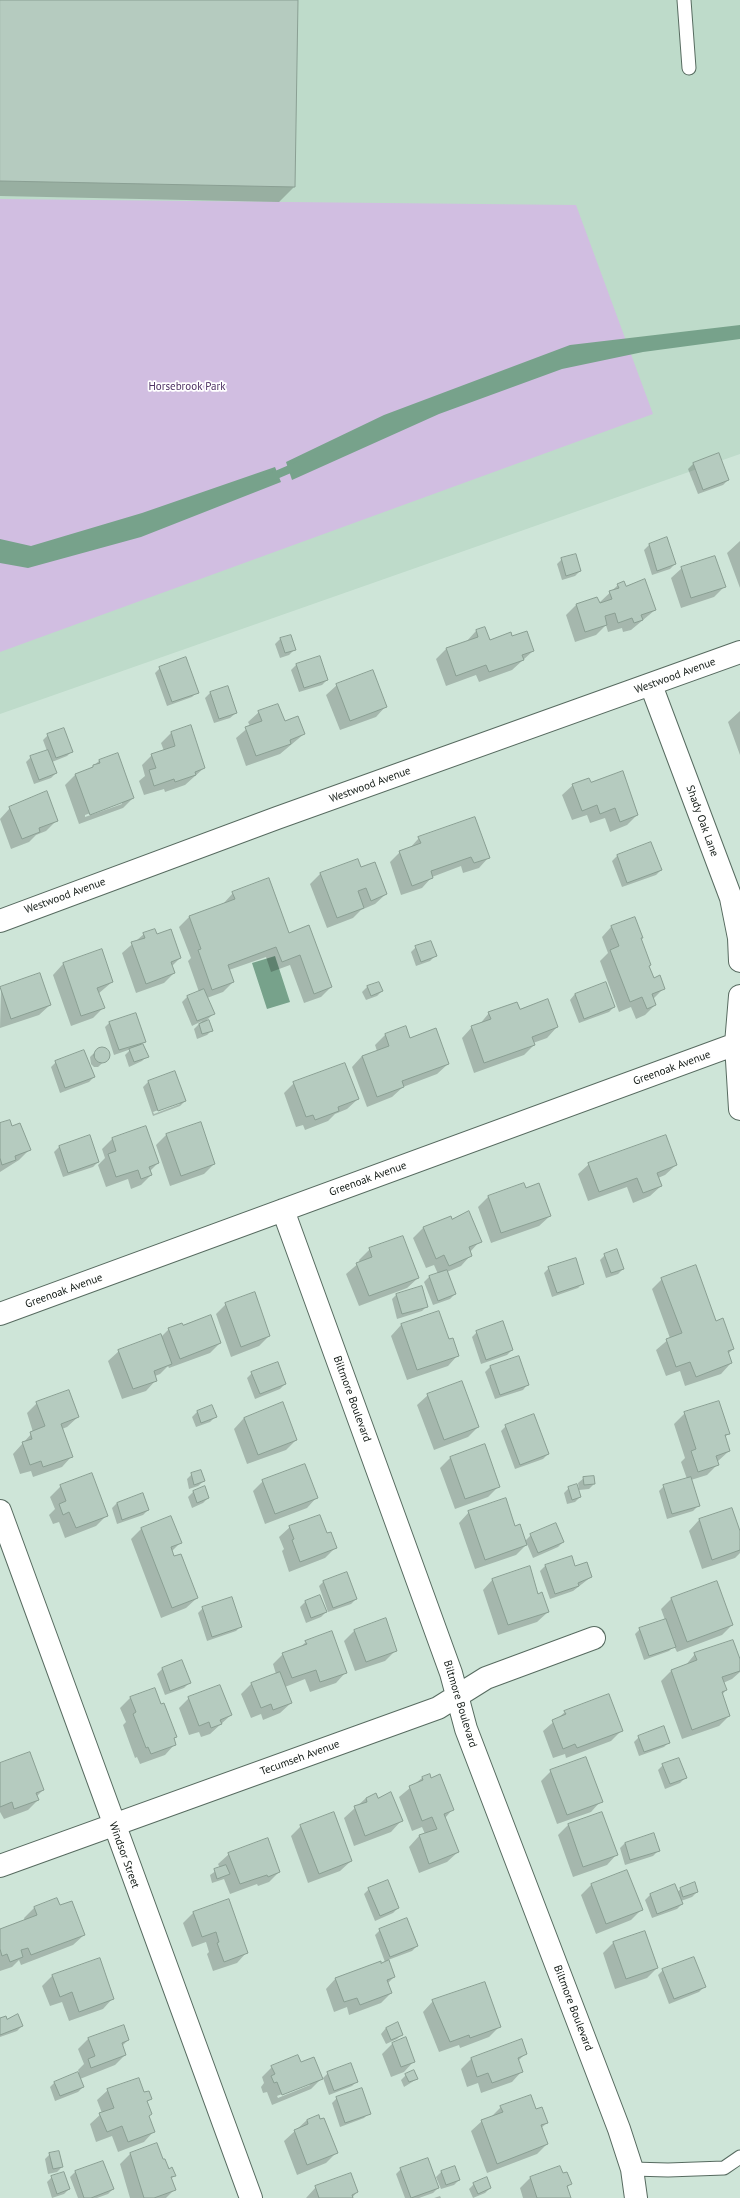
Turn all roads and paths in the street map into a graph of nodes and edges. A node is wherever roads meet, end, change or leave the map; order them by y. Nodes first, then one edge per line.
1 (684, 0) edge
2 (689, 68) dead end
3 (740, 652) edge
4 (651, 685) junction
5 (0, 921) edge
6 (740, 961) edge
7 (740, 996) edge
8 (736, 1044) junction
9 (740, 1109) edge
10 (283, 1210) junction
11 (0, 1314) edge
12 (0, 1511) edge
13 (594, 1638) dead end
14 (457, 1695) junction
15 (113, 1825) junction
16 (0, 1866) edge
17 (740, 2157) edge
18 (632, 2169) junction
19 (250, 2198) edge
20 (636, 2198) edge

1 - 2 lane
3 - 4 street, Westwood Avenue
4 - 5 street, Westwood Avenue
4 - 6 street, Shady Oak Lane
7 - 8 street
8 - 9 street
8 - 10 street, Greenoak Avenue
10 - 11 street, Greenoak Avenue
10 - 14 street, Biltmore Boulevard
12 - 15 street, Windsor Street
13 - 14 street, Tecumseh Avenue
14 - 15 street, Tecumseh Avenue
14 - 18 street, Biltmore Boulevard
15 - 16 street, Tecumseh Avenue
15 - 19 street, Windsor Street
17 - 18 lane
18 - 20 street, Biltmore Boulevard

